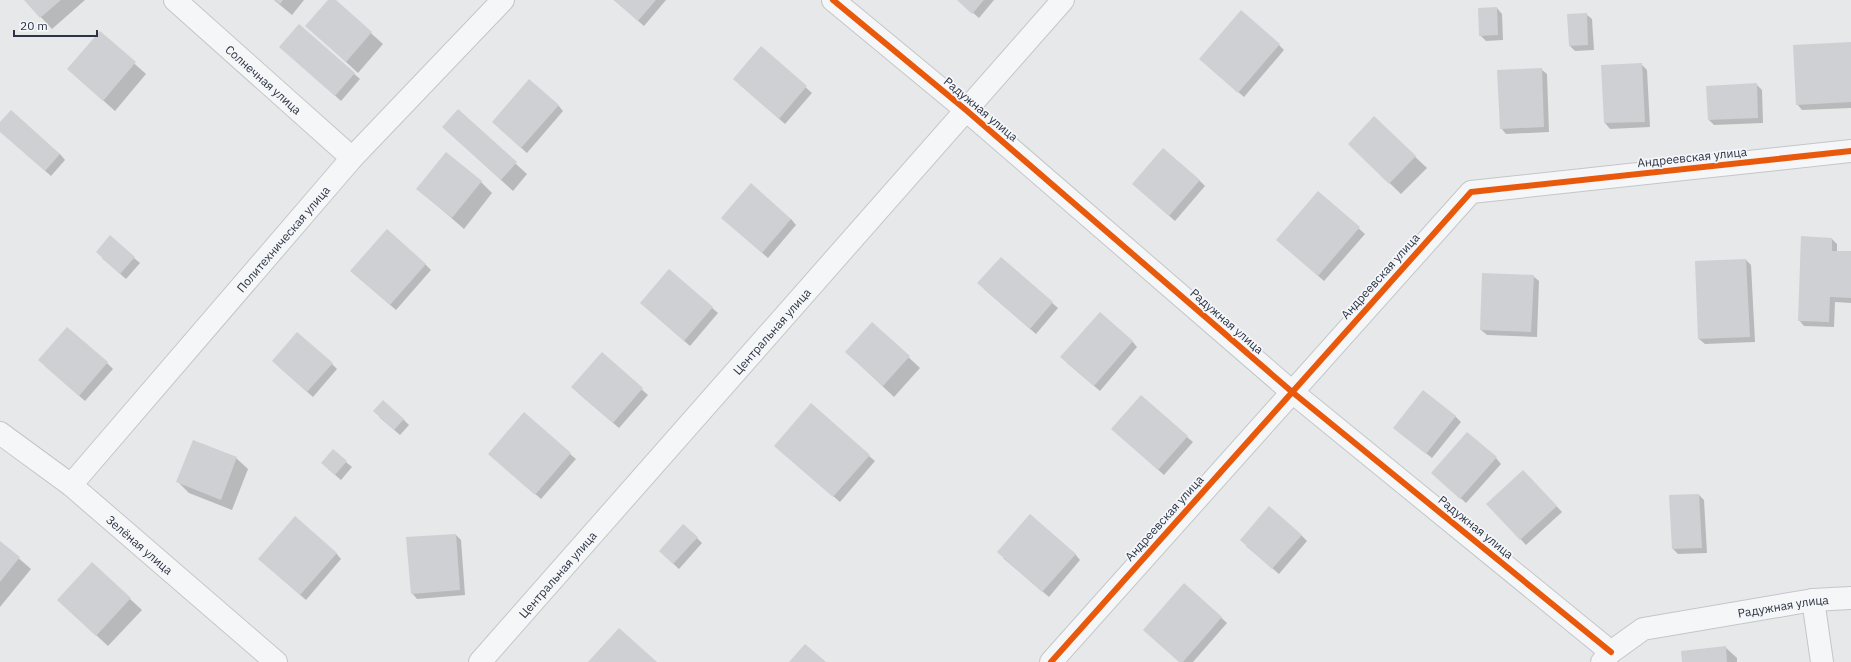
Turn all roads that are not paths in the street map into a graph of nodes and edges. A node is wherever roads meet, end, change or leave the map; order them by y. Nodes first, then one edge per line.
1 (175, 0) edge
2 (503, 0) edge
3 (833, 0) edge
4 (1063, 0) edge
5 (966, 110) junction
6 (1851, 151) edge
7 (352, 158) junction
8 (1291, 391) junction
9 (0, 433) edge
10 (71, 485) junction
11 (1851, 598) edge
12 (1813, 600) junction
13 (1606, 657) edge
14 (276, 662) edge
15 (480, 662) edge
16 (1052, 662) edge
17 (1822, 662) edge

1 - 7 street, Солнечная улица
2 - 7 street, Политехническая улица
3 - 5 street, Радужная улица
4 - 5 street, Центральная улица
5 - 8 street, Радужная улица
5 - 15 street, Центральная улица
6 - 8 street, Андреевская улица
7 - 10 street, Политехническая улица
8 - 13 street, Радужная улица
8 - 16 street, Андреевская улица
9 - 10 street, Зелёная улица
10 - 14 street, Зелёная улица
11 - 12 street, Радужная улица
12 - 13 street, Радужная улица
12 - 17 street

